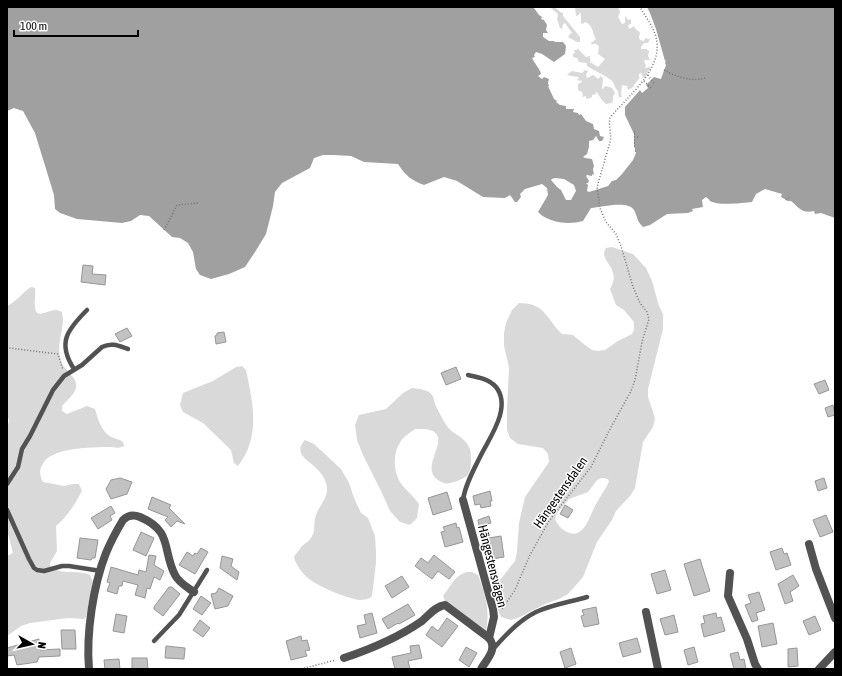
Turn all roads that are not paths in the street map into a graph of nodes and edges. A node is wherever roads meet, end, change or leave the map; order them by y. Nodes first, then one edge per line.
1 (86, 310) dead end
2 (128, 349) dead end
3 (74, 369) junction
4 (468, 375) dead end
5 (7, 484) edge
6 (463, 500) joint
7 (7, 510) edge
8 (809, 544) dead end
9 (208, 570) dead end
10 (101, 571) junction
11 (730, 573) dead end
12 (194, 592) junction
13 (587, 597) dead end
14 (646, 612) dead end
15 (835, 618) edge
16 (489, 638) junction
17 (154, 641) dead end
18 (493, 650) junction
19 (835, 652) edge
20 (344, 658) road end
21 (89, 669) edge
22 (481, 669) edge
23 (658, 669) edge
24 (758, 669) edge
25 (819, 669) edge

1 - 3 lane
2 - 3 lane
3 - 5 lane
4 - 6 lane
6 - 16 street, Hängestensvägen
7 - 10 lane
8 - 15 street
9 - 12 lane
10 - 12 street
10 - 21 street
11 - 24 street
12 - 17 lane
13 - 18 lane
14 - 23 street
16 - 18 street
16 - 20 street
18 - 22 street
19 - 25 street

